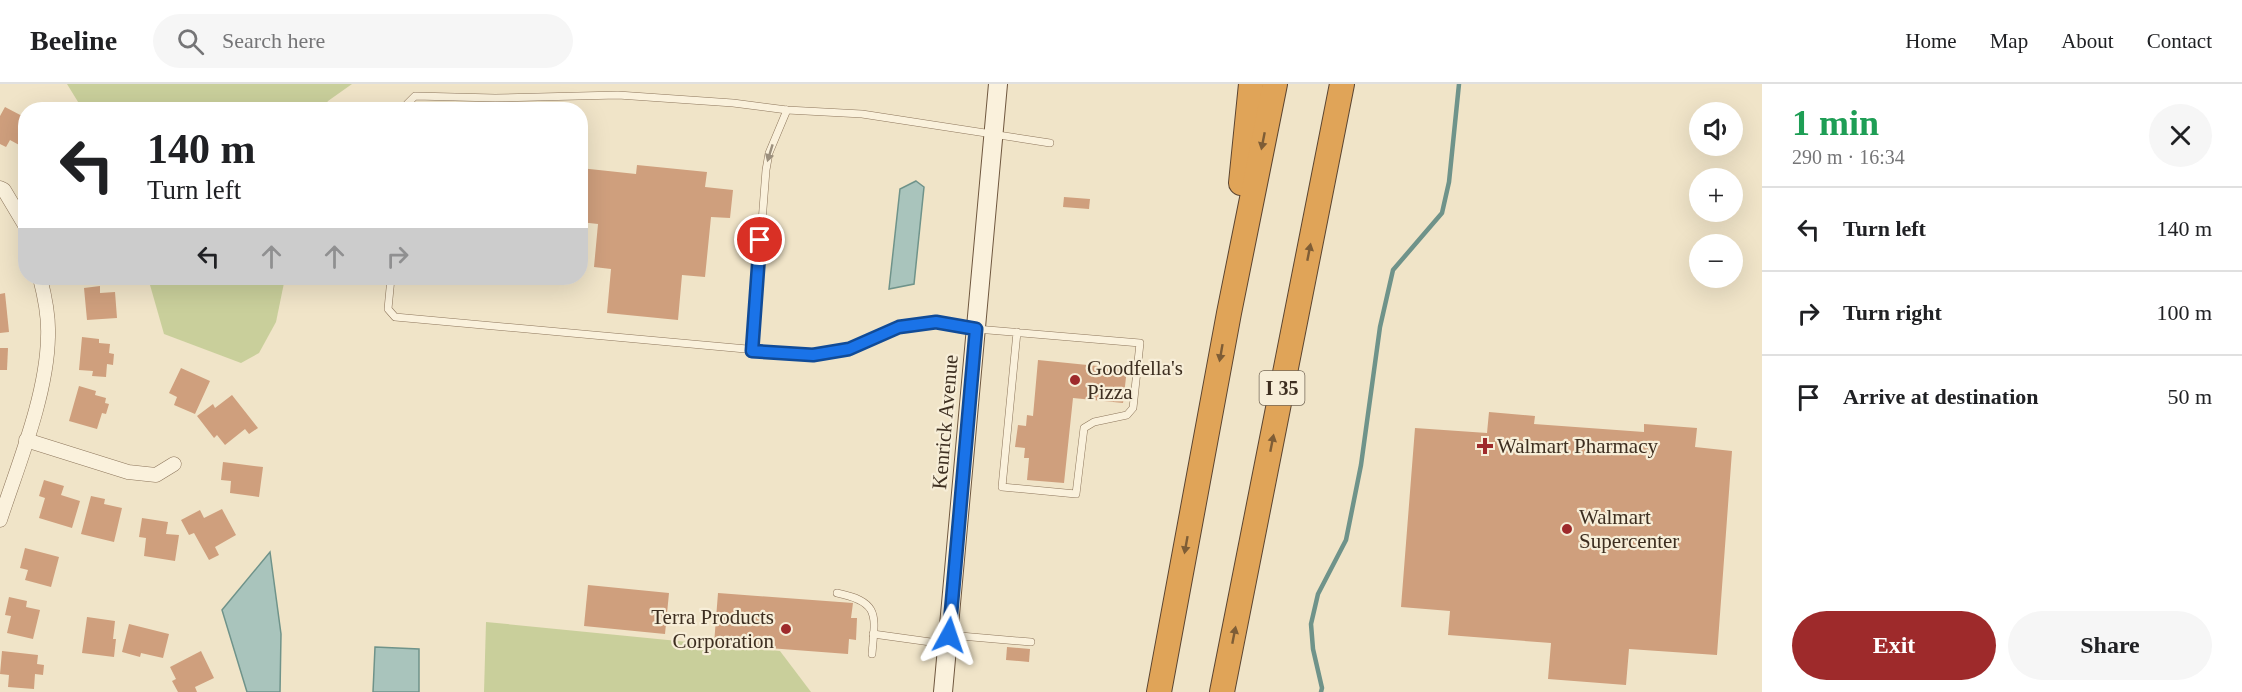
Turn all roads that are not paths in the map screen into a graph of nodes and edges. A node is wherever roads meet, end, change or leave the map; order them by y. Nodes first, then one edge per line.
1 (998, 84) edge
2 (1251, 84) edge
3 (1275, 84) edge
4 (1342, 84) edge
5 (409, 102) edge
6 (788, 110) junction
7 (993, 133) junction
8 (1050, 143) dead end
9 (0, 188) edge
10 (18, 213) edge
11 (42, 285) edge
12 (390, 285) edge
13 (1229, 313) junction
14 (976, 329) junction
15 (1017, 332) junction
16 (752, 351) junction
17 (26, 440) junction
18 (174, 464) dead end
19 (0, 520) edge
20 (837, 593) dead end
21 (873, 634) junction
22 (949, 639) junction
23 (1031, 642) dead end
24 (872, 654) dead end
25 (943, 692) edge
26 (1159, 692) edge
27 (1222, 692) edge

1 - 7 street, Kenrick Avenue
2 - 13 highway
3 -> 13 highway
27 -> 4 highway, I 35
5 - 6 lane
6 - 7 lane
6 -> 16 lane
7 - 8 lane
7 - 14 street, Kenrick Avenue
9 - 10 street
11 - 17 street
12 - 16 lane
13 -> 26 highway
14 - 15 lane
14 - 16 lane
14 - 22 street, Kenrick Avenue
15 - 15 lane
17 - 18 street
17 - 19 street
20 - 21 lane
21 - 22 lane
21 - 24 lane
22 - 23 lane
22 - 25 street, Kenrick Avenue

